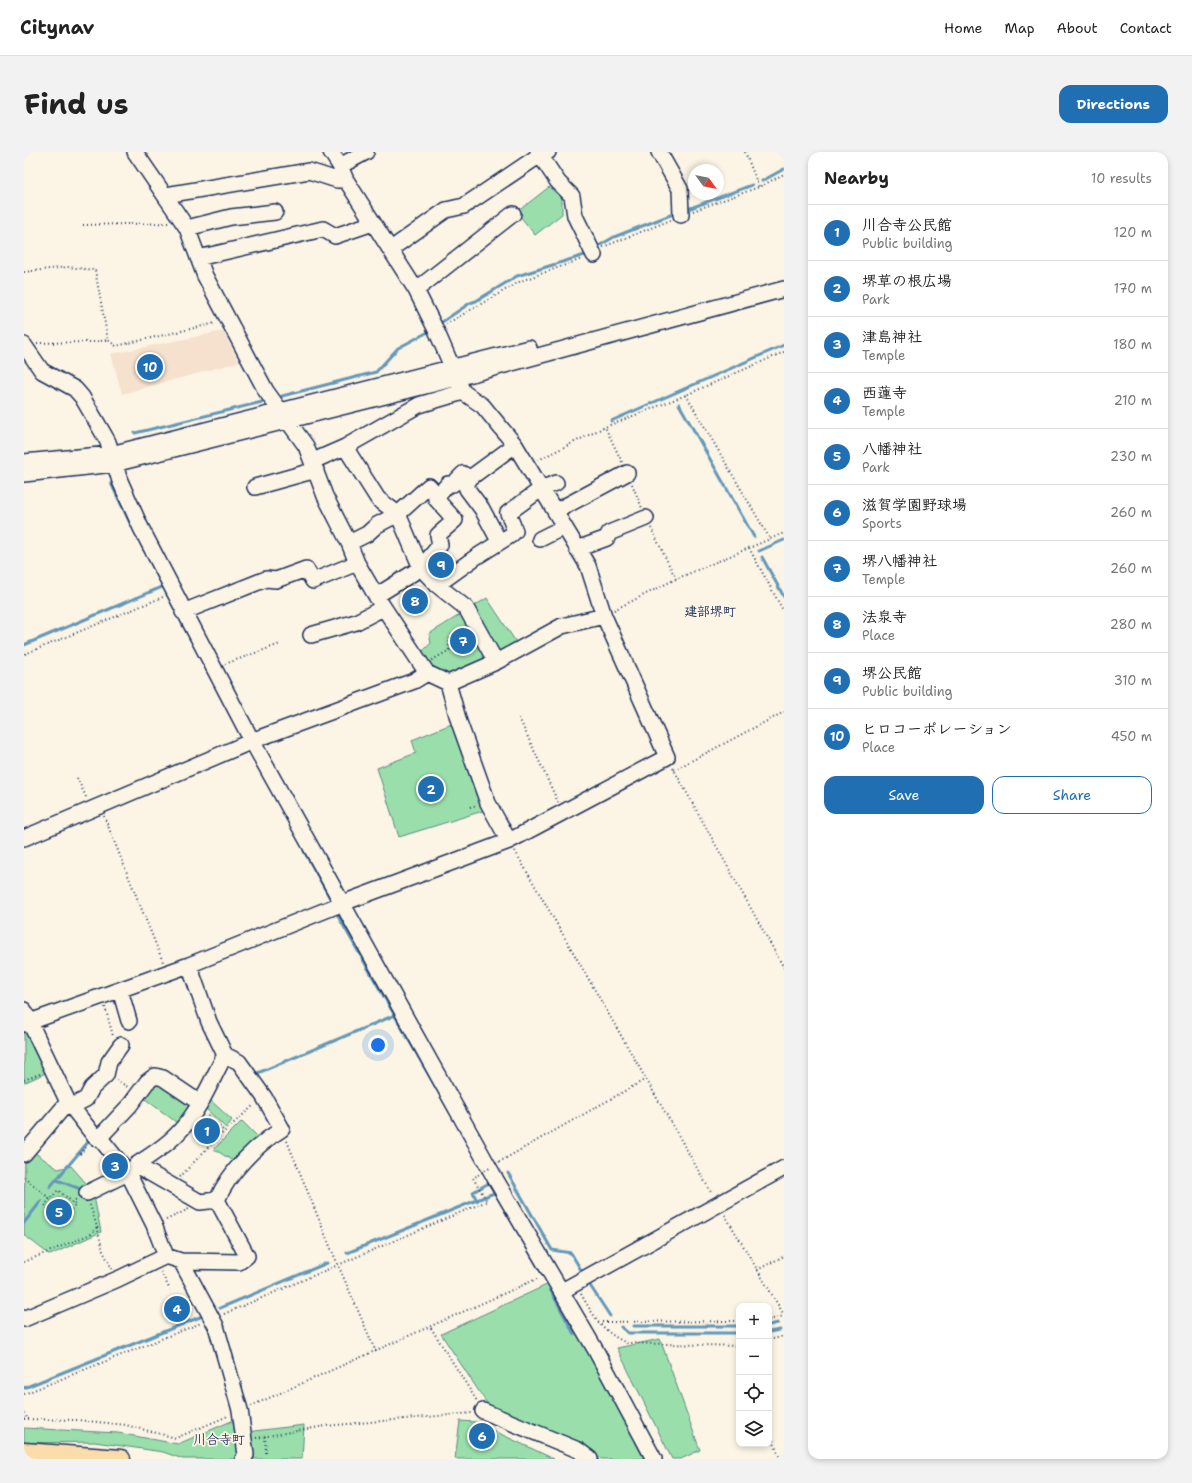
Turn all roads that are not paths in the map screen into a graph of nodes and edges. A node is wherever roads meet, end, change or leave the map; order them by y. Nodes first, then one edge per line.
1 (135, 152) edge
2 (331, 152) edge
3 (366, 152) edge
4 (659, 152) edge
5 (542, 153) edge
6 (340, 166) junction
7 (346, 180) junction
8 (166, 195) junction
9 (275, 212) dead end
10 (513, 214) dead end
11 (681, 215) road end
12 (373, 223) junction
13 (185, 226) junction
14 (391, 249) junction
15 (594, 255) road end
16 (198, 258) junction
17 (784, 281) edge
18 (784, 289) edge
19 (416, 290) junction
20 (28, 344) edge
21 (455, 373) junction
22 (463, 392) junction
23 (283, 416) junction
24 (515, 445) junction
25 (345, 447) junction
26 (112, 459) junction
27 (24, 462) edge
28 (315, 465) junction
29 (627, 473) road end
30 (24, 474) edge
31 (470, 478) junction
32 (556, 483) dead end
33 (255, 487) dead end
34 (541, 490) junction
35 (438, 496) junction
36 (556, 511) junction
37 (398, 514) junction
38 (646, 518) road end
39 (564, 526) junction
40 (540, 539) dead end
41 (499, 541) junction
42 (349, 543) junction
43 (577, 549) junction
44 (357, 563) junction
45 (421, 568) junction
46 (437, 585) junction
47 (379, 602) junction
48 (183, 612) junction
49 (604, 616) junction
50 (311, 635) dead end
51 (496, 662) junction
52 (425, 670) junction
53 (448, 683) junction
54 (252, 741) junction
55 (24, 838) edge
56 (509, 841) junction
57 (343, 903) junction
58 (189, 966) junction
59 (120, 990) junction
60 (26, 1018) edge
61 (128, 1021) dead end
62 (117, 1042) road end
63 (225, 1055) junction
64 (70, 1104) junction
65 (199, 1104) junction
66 (98, 1139) junction
67 (24, 1154) edge
68 (784, 1168) edge
69 (132, 1169) junction
70 (87, 1193) road end
71 (217, 1200) junction
72 (161, 1258) junction
73 (181, 1261) junction
74 (568, 1287) junction
75 (24, 1319) edge
76 (483, 1411) road end
77 (24, 1452) edge
78 (121, 1459) edge
79 (243, 1459) edge
80 (590, 1459) edge
81 (654, 1459) edge

1 - 8 street
2 - 6 street
3 - 6 street
4 - 11 street
5 - 14 street
5 - 15 street
6 - 7 street
7 - 8 street
7 - 12 street
8 - 13 street
9 - 13 street
10 - 19 street
12 - 14 street
12 - 16 street
13 - 16 street
14 - 19 street
16 - 23 street
17 - 21 street
18 - 21 street
19 - 21 street
20 - 26 street
21 - 22 street
21 - 23 street
22 - 24 street
22 - 25 street
23 - 26 street
23 - 28 street
24 - 31 street
24 - 34 street
25 - 28 street
25 - 37 street
26 - 27 street
26 - 30 street
26 - 48 street
28 - 33 street
28 - 42 street
29 - 36 street
31 - 35 street
31 - 41 street
32 - 34 street
34 - 36 street
34 - 41 street
35 - 37 street
35 - 45 street
36 - 39 street
37 - 42 street
37 - 45 street
38 - 43 street
39 - 40 street
39 - 43 street
41 - 46 street
42 - 44 street
43 - 49 street
44 - 47 street
44 - 48 street
45 - 46 street
45 - 47 street
46 - 51 street
47 - 50 street
47 - 52 street
48 - 54 street
49 - 51 street
49 - 56 street
51 - 53 street
52 - 53 street
52 - 54 street
53 - 56 street
54 - 55 street
54 - 57 street
56 - 57 street
57 - 58 street
57 - 74 street
58 - 59 street
58 - 63 street
59 - 60 street
59 - 61 street
60 - 64 street
62 - 64 street
63 - 65 street
63 - 71 street
64 - 66 street
64 - 67 street
65 - 66 street
65 - 69 street
66 - 69 street
68 - 74 street
69 - 70 street
69 - 71 street
69 - 72 street
71 - 73 street
72 - 73 street
72 - 75 street
73 - 79 street
74 - 81 street
76 - 80 street
77 - 78 main road

